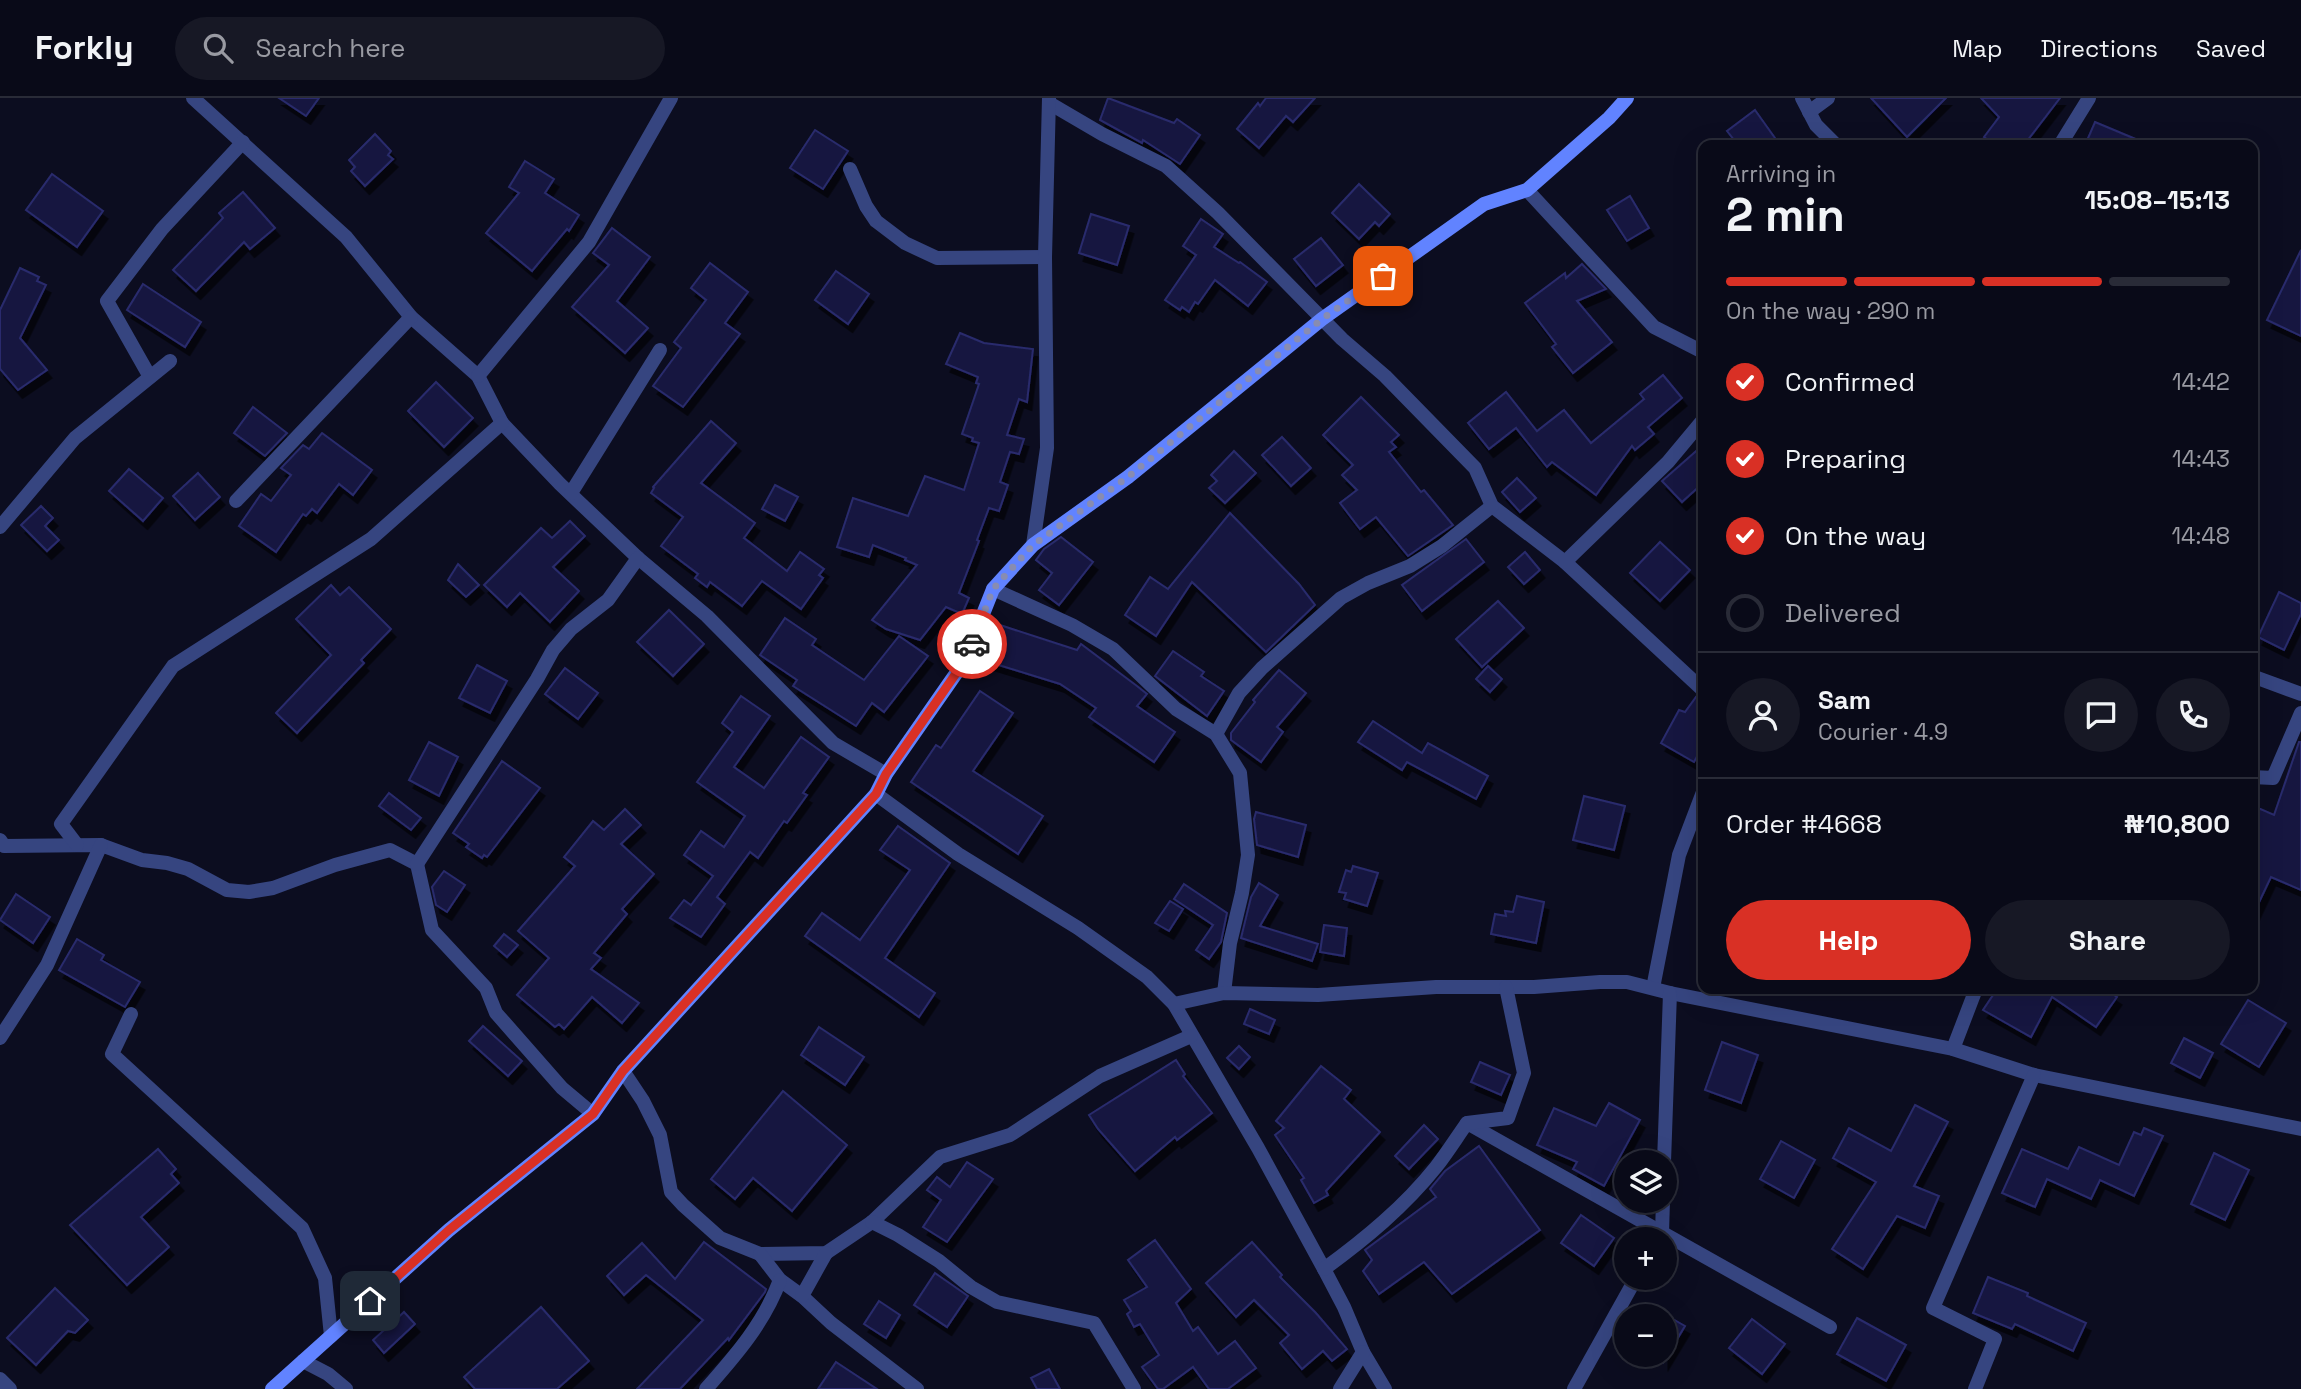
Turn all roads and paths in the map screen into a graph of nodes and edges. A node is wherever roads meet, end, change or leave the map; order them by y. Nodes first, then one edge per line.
1 (671, 98) edge
2 (1627, 98) edge
3 (1802, 98) edge
4 (1828, 98) edge
5 (2089, 98) edge
6 (198, 100) edge
7 (1049, 100) edge
8 (1809, 112) junction
9 (1831, 140) edge
10 (2063, 140) edge
11 (243, 142) junction
12 (850, 169) dead end
13 (1527, 190) junction
14 (1045, 257) junction
15 (411, 317) junction
16 (1322, 319) junction
17 (1698, 349) edge
18 (660, 350) dead end
19 (170, 361) dead end
20 (478, 376) junction
21 (150, 377) junction
22 (502, 422) junction
23 (1698, 426) edge
24 (571, 492) junction
25 (236, 501) dead end
26 (1492, 506) junction
27 (0, 527) edge
28 (1033, 545) junction
29 (638, 558) junction
30 (1565, 562) junction
31 (993, 589) junction
32 (2258, 678) edge
33 (1698, 685) edge
34 (2301, 694) edge
35 (2301, 713) edge
36 (1216, 734) junction
37 (886, 774) junction
38 (2258, 777) edge
39 (876, 794) junction
40 (1698, 805) edge
41 (0, 840) edge
42 (77, 845) junction
43 (101, 845) junction
44 (417, 864) junction
45 (1506, 987) junction
46 (1653, 988) junction
47 (1224, 993) junction
48 (1670, 993) junction
49 (1974, 994) edge
50 (1174, 1004) junction
51 (131, 1014) dead end
52 (1191, 1037) junction
53 (0, 1038) edge
54 (1953, 1049) junction
55 (623, 1071) junction
56 (2034, 1075) junction
57 (593, 1114) junction
58 (1467, 1122) junction
59 (2301, 1129) edge
60 (1664, 1150) edge
61 (872, 1222) junction
62 (1645, 1227) edge
63 (1677, 1245) edge
64 (826, 1253) junction
65 (760, 1254) junction
66 (1324, 1269) junction
67 (780, 1280) junction
68 (1629, 1290) edge
69 (802, 1296) junction
70 (1830, 1327) dead end
71 (331, 1336) junction
72 (1363, 1352) junction
73 (303, 1361) junction
74 (0, 1379) edge
75 (10, 1389) edge
76 (272, 1389) edge
77 (346, 1389) edge
78 (706, 1389) edge
79 (917, 1389) edge
80 (1134, 1389) edge
81 (1340, 1389) edge
82 (1385, 1389) edge
83 (1574, 1389) edge
84 (1975, 1389) edge

1 - 20 street
2 - 13 street
3 - 8 street
4 - 8 street
5 - 10 street
6 - 11 street
7 - 14 street
7 - 16 street
8 - 9 street
11 - 15 street
11 - 21 street
12 - 14 street
13 - 16 street
13 - 17 street
14 - 28 street
15 - 20 street
15 - 25 street
16 - 26 street
16 - 28 street
18 - 24 street
19 - 21 street
20 - 22 street
21 - 27 street
22 - 24 street
22 - 42 street
23 - 30 street
24 - 29 street
26 - 30 street
26 - 36 street
28 - 31 street
29 - 37 street
29 - 44 street
30 - 33 street
31 - 36 street
31 - 37 street
32 - 34 street
35 - 38 street
36 - 47 street
37 - 39 street
39 - 50 street
39 - 55 street
40 - 46 street
41 - 42 street
42 - 43 street
43 - 44 street
43 - 53 street
44 - 57 street
45 - 46 street
45 - 47 street
45 - 58 street
46 - 48 street
47 - 50 street
48 - 54 street
48 - 60 street
49 - 54 street
50 - 52 street
51 - 71 street
52 - 61 street
52 - 66 street
54 - 56 street
55 - 57 street
55 - 65 street
56 - 59 street
56 - 84 street
57 - 71 street
58 - 62 street
58 - 66 street
61 - 64 street
61 - 80 street
63 - 70 street
64 - 65 street
64 - 69 street
65 - 67 street
66 - 72 street
67 - 69 street
67 - 78 street
68 - 83 street
69 - 79 street
71 - 73 street
72 - 81 street
72 - 82 street
73 - 76 street
73 - 77 street
74 - 75 street

